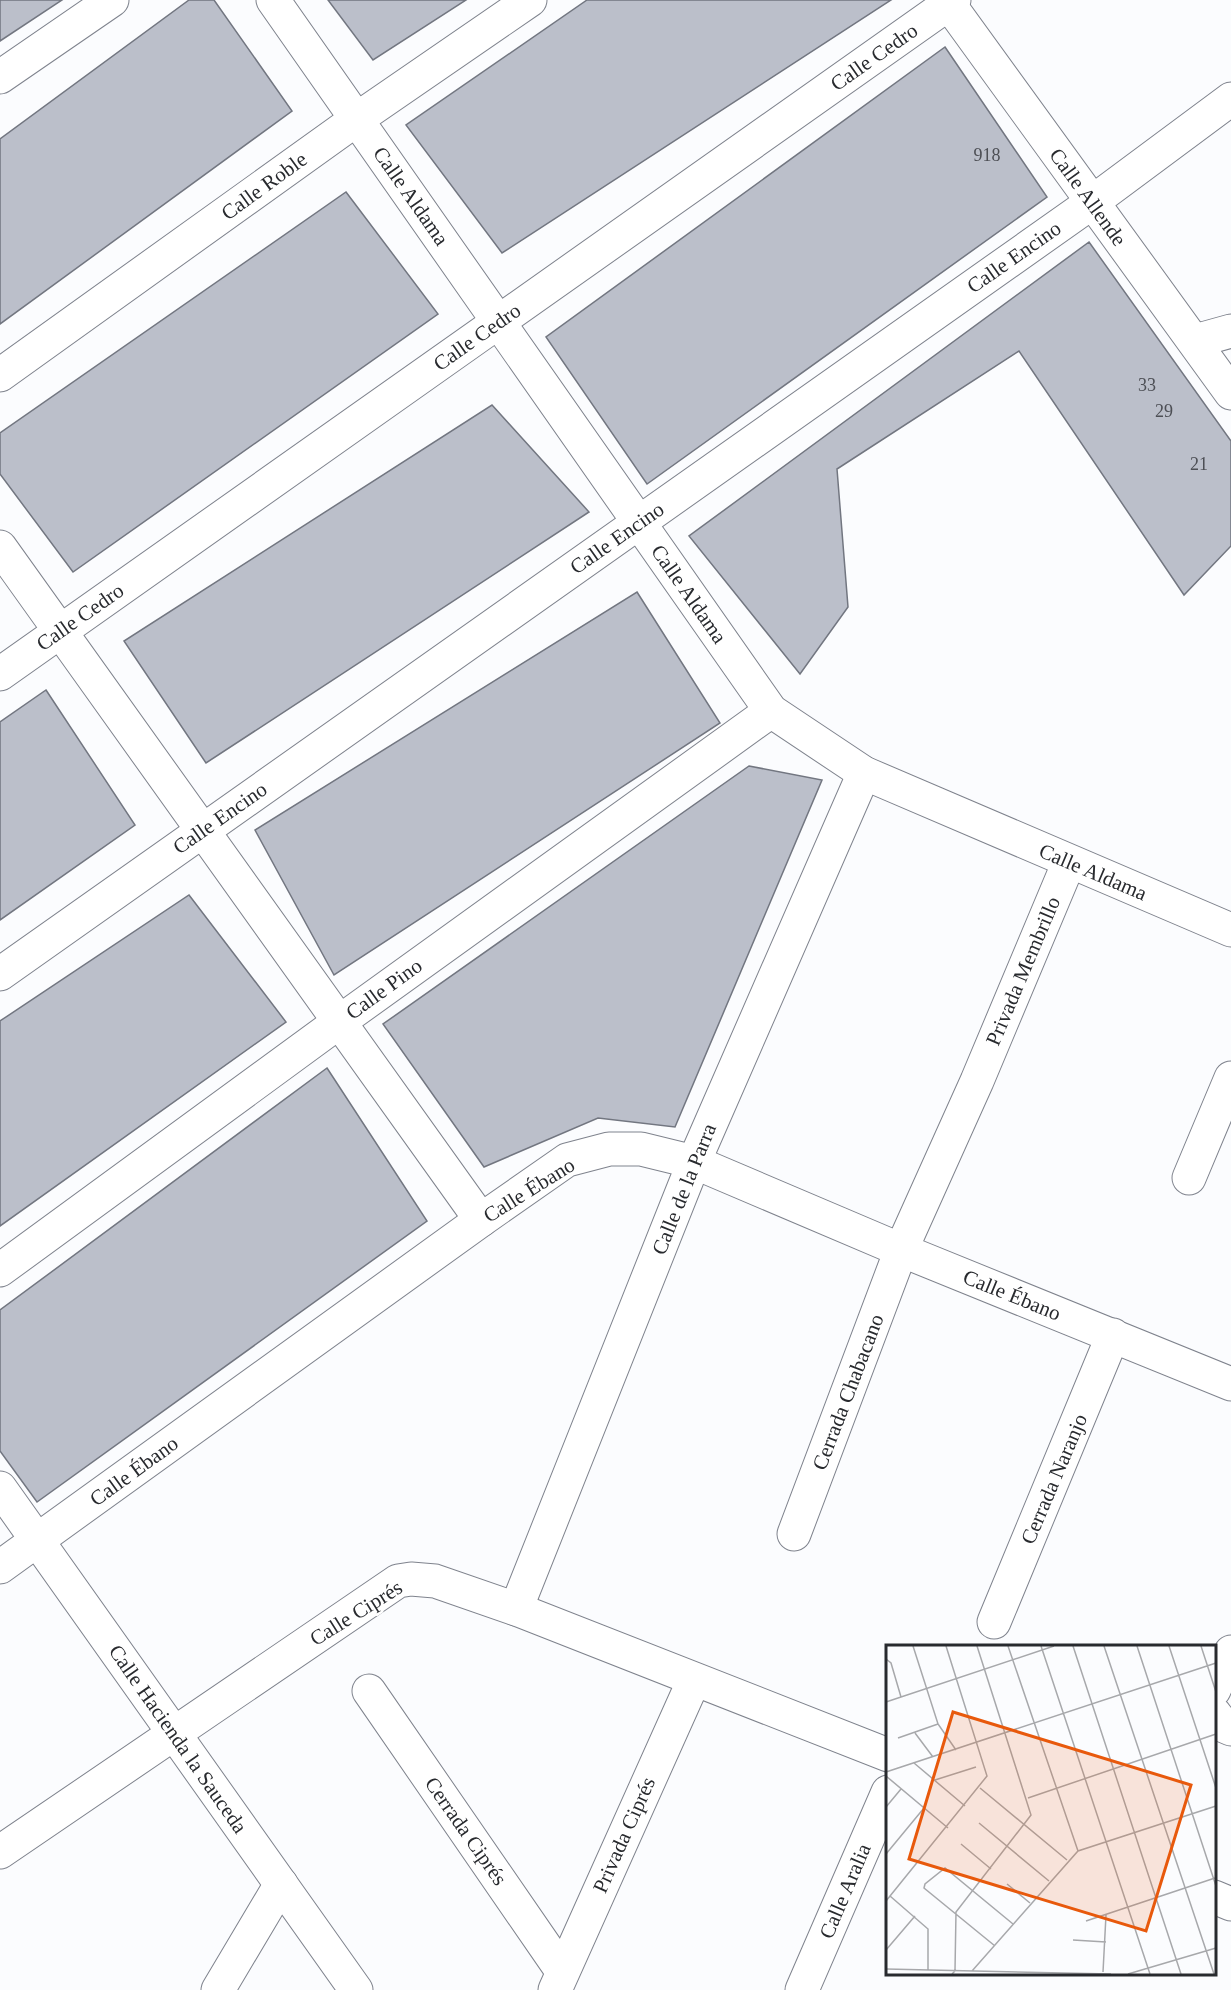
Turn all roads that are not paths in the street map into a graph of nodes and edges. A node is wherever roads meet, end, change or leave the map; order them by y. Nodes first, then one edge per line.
1 (112, 0) edge
2 (273, 0) edge
3 (530, 0) edge
4 (950, 1) edge
5 (0, 77) edge
6 (1231, 99) edge
7 (357, 119) junction
8 (1091, 202) junction
9 (499, 322) junction
10 (1231, 331) edge
11 (1195, 341) junction
12 (0, 375) edge
13 (1231, 393) edge
14 (639, 522) junction
15 (0, 547) edge
16 (60, 631) junction
17 (0, 674) edge
18 (771, 711) junction
19 (864, 773) junction
20 (203, 830) junction
21 (1069, 862) junction
22 (1231, 930) edge
23 (0, 974) edge
24 (339, 1022) junction
25 (1231, 1078) edge
26 (694, 1162) junction
27 (1189, 1179) dead end
28 (481, 1220) junction
29 (902, 1250) junction
30 (0, 1270) edge
31 (1113, 1335) junction
32 (1231, 1384) edge
33 (0, 1488) edge
34 (794, 1534) dead end
35 (38, 1541) junction
36 (0, 1567) edge
37 (516, 1610) junction
38 (994, 1622) dead end
39 (1231, 1652) edge
40 (694, 1680) junction
41 (1216, 1688) edge
42 (369, 1691) dead end
43 (1216, 1714) edge
44 (1231, 1729) edge
45 (174, 1734) junction
46 (886, 1754) edge
47 (886, 1797) edge
48 (0, 1852) edge
49 (281, 1884) junction
50 (1216, 1897) edge
51 (1231, 1904) edge
52 (559, 1980) edge
53 (218, 1990) edge
54 (356, 1990) edge
55 (803, 1990) edge

1 - 5 street
2 - 7 street, Calle Aldama
3 - 7 street, Calle Roble
4 - 8 street, Calle Allende
4 - 9 street, Calle Cedro
6 - 8 street, Calle Encino
7 - 9 street, Calle Aldama
7 - 12 street, Calle Roble
8 - 11 street, Calle Allende
8 - 14 street, Calle Encino
9 - 14 street, Calle Aldama
9 - 16 street, Calle Cedro
10 - 11 street
11 - 13 street, Calle Allende
14 - 18 street, Calle Aldama
14 - 20 street, Calle Encino
15 - 16 street
16 - 17 street, Calle Cedro
16 - 20 street
18 - 19 street, Calle Aldama
18 - 24 street, Calle Pino
19 - 21 street, Calle Aldama
19 - 26 street, Calle de la Parra
20 - 23 street, Calle Encino
20 - 24 street
21 - 22 street, Calle Aldama
21 - 29 street, Privada Membrillo
24 - 28 street
24 - 30 street, Calle Pino
25 - 27 street
26 - 28 street, Calle Ébano
26 - 29 street, Calle Ébano
26 - 37 street, Calle de la Parra
28 - 35 street, Calle Ébano
29 - 31 street, Calle Ébano
29 - 34 street, Cerrada Chabacano
31 - 32 street, Calle Ébano
31 - 38 street, Cerrada Naranjo
33 - 35 street, Calle Hacienda la Sauceda
35 - 36 street, Calle Ébano
35 - 45 street, Calle Hacienda la Sauceda
37 - 40 street, Calle Ciprés
37 - 45 street, Calle Ciprés
39 - 41 street
40 - 46 street, Calle Ciprés
40 - 52 street, Privada Ciprés
42 - 52 street, Cerrada Ciprés
43 - 44 street
45 - 48 street, Calle Ciprés
45 - 49 street, Calle Hacienda la Sauceda
47 - 55 street, Calle Aralia
49 - 53 street
49 - 54 street, Calle Hacienda la Sauceda
50 - 51 street

